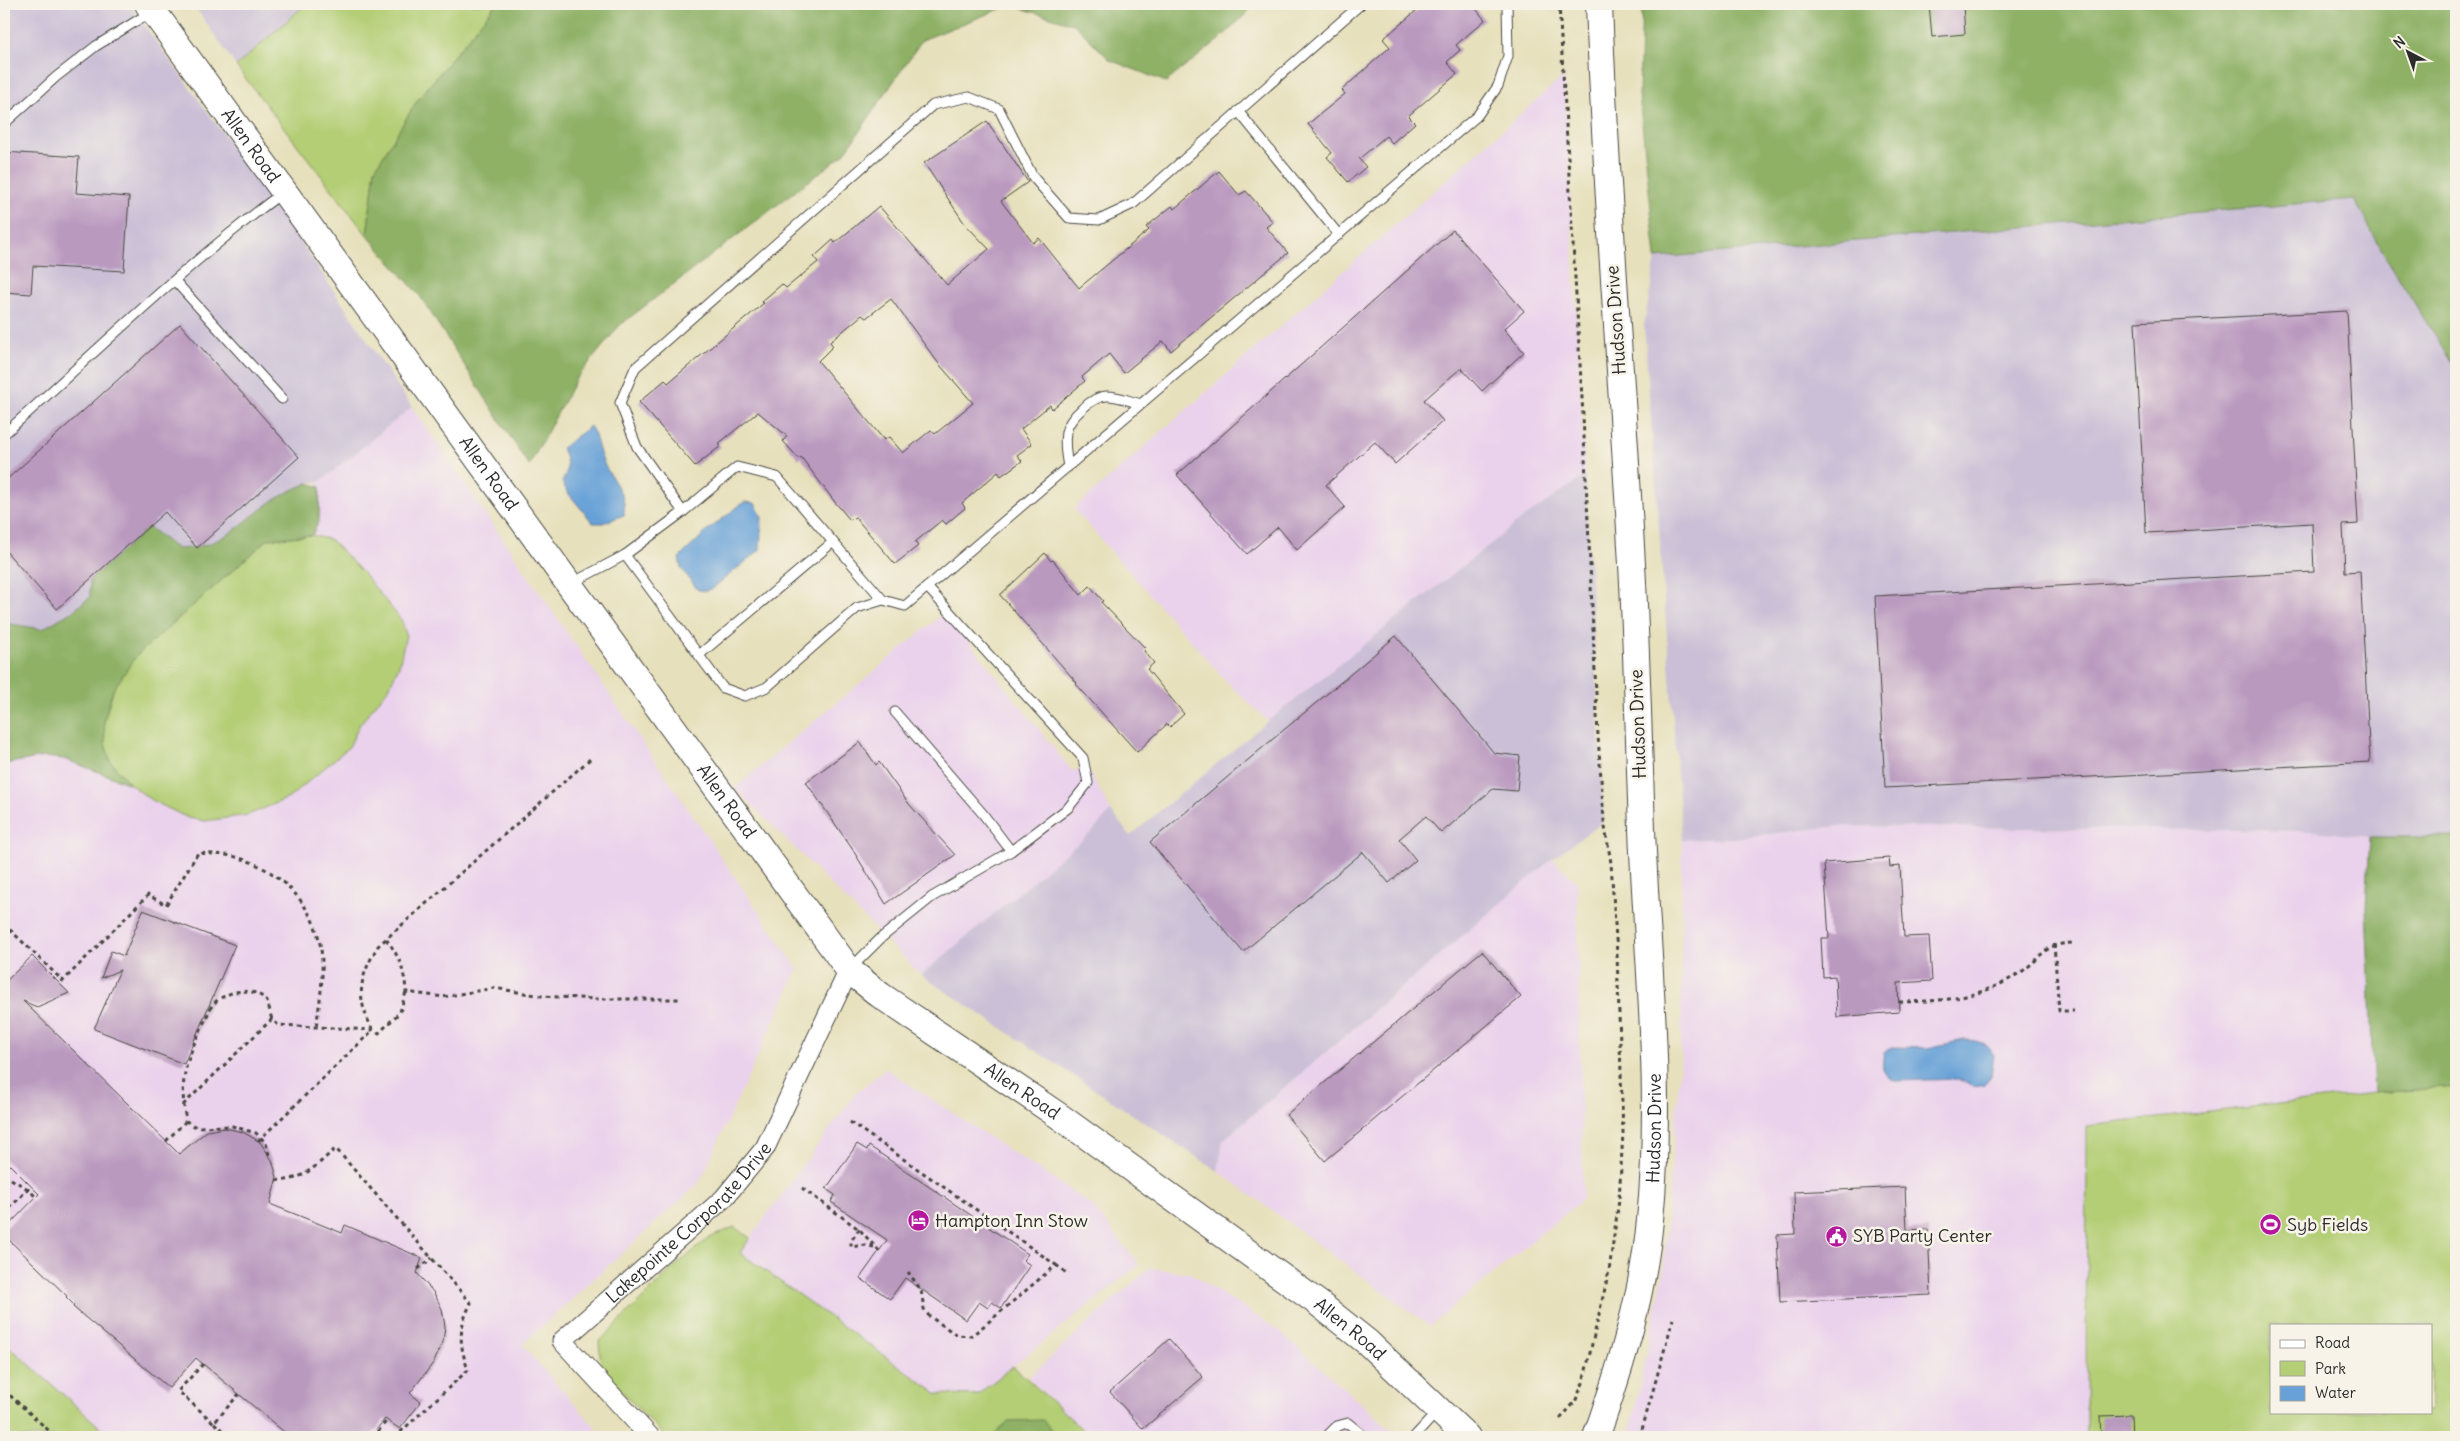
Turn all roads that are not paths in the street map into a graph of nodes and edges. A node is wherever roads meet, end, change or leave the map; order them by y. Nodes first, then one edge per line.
1 (1361, 4) edge
2 (1507, 4) edge
3 (1599, 4) edge
4 (151, 7) edge
5 (1238, 111) junction
6 (4, 124) edge
7 (284, 192) junction
8 (1339, 235) junction
9 (175, 281) junction
10 (282, 399) dead end
11 (1142, 404) junction
12 (4, 434) edge
13 (1068, 467) junction
14 (682, 512) junction
15 (833, 542) junction
16 (625, 555) junction
17 (568, 585) junction
18 (927, 587) junction
19 (883, 600) junction
20 (699, 655) junction
21 (895, 712) dead end
22 (1011, 851) junction
23 (849, 970) junction
24 (1440, 1409) junction
25 (650, 1437) edge
26 (1326, 1437) edge
27 (1365, 1437) edge
28 (1414, 1437) edge
29 (1467, 1437) edge
30 (1596, 1437) edge

1 - 5 lane
2 - 8 lane
3 - 30 street, Hudson Drive
4 - 6 lane
4 - 7 street, Allen Road
5 - 8 lane
5 - 14 lane
7 - 9 lane
7 - 17 street, Allen Road
8 - 11 lane
9 - 10 lane
9 - 12 lane
11 - 13 lane
11 - 13 lane
13 - 18 lane
14 - 15 lane
14 - 16 lane
15 - 19 lane
15 - 20 lane
16 - 17 lane
16 - 20 lane
17 - 23 street, Allen Road
18 - 19 lane
18 - 22 lane
19 - 20 lane
21 - 22 lane
22 - 23 lane
23 - 24 street, Allen Road
23 - 25 street, Lakepointe Corporate Drive
24 - 28 lane
24 - 29 street, Allen Road
26 - 27 lane

